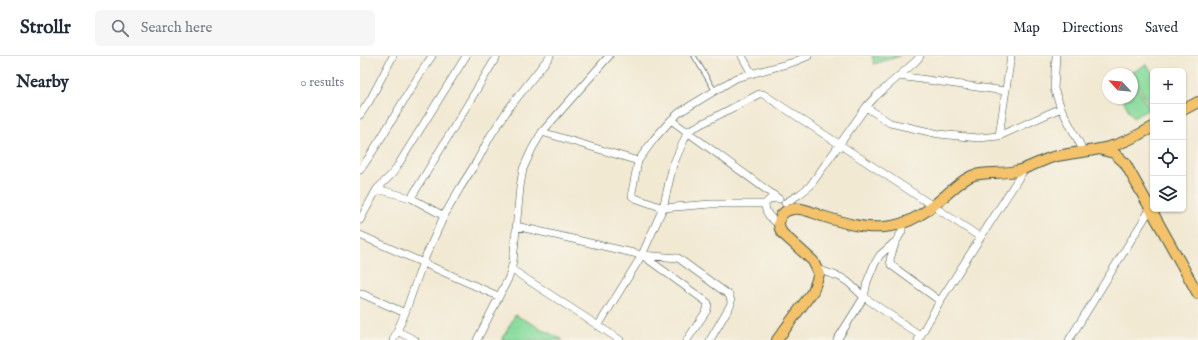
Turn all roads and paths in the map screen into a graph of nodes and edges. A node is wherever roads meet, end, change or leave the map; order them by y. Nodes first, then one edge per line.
1 (393, 56) edge
2 (432, 56) edge
3 (466, 56) edge
4 (497, 56) edge
5 (550, 56) edge
6 (609, 56) edge
7 (694, 56) edge
8 (742, 56) edge
9 (808, 56) edge
10 (920, 56) edge
11 (1011, 56) edge
12 (1056, 56) edge
13 (752, 74) junction
14 (899, 76) junction
15 (715, 91) junction
16 (1005, 91) junction
17 (1198, 102) edge
18 (866, 107) junction
19 (1061, 108) junction
20 (1186, 108) edge
21 (360, 114) edge
22 (671, 120) junction
23 (1150, 129) edge
24 (688, 131) junction
25 (542, 132) junction
26 (999, 136) junction
27 (1131, 139) junction
28 (838, 145) junction
29 (1100, 149) junction
30 (1084, 152) junction
31 (638, 162) junction
32 (1125, 163) junction
33 (1025, 168) junction
34 (360, 170) edge
35 (377, 189) junction
36 (411, 198) junction
37 (777, 198) junction
38 (765, 204) junction
39 (789, 206) junction
40 (934, 206) junction
41 (1150, 206) edge
42 (663, 208) junction
43 (1150, 210) edge
44 (1153, 212) edge
45 (444, 216) junction
46 (360, 220) edge
47 (779, 220) junction
48 (902, 224) junction
49 (516, 226) junction
50 (360, 235) edge
51 (980, 237) junction
52 (897, 240) junction
53 (642, 255) junction
54 (423, 262) junction
55 (511, 269) junction
56 (817, 270) junction
57 (360, 293) edge
58 (1198, 294) edge
59 (498, 296) junction
60 (864, 297) junction
61 (940, 302) junction
62 (405, 313) junction
63 (598, 326) junction
64 (397, 331) junction
65 (919, 338) edge
66 (393, 340) edge
67 (416, 340) edge
68 (477, 340) edge
69 (620, 340) edge
70 (687, 340) edge
71 (710, 340) edge
72 (777, 340) edge
73 (837, 340) edge
74 (1069, 340) edge

1 - 21 street
2 - 34 street
3 - 35 street
4 - 36 street
5 - 45 street
6 - 25 street
7 - 15 lane
8 - 13 street
9 - 13 street
10 - 14 street
11 - 16 street
12 - 19 street
13 - 15 street
14 - 16 street
14 - 18 street
15 - 22 street
16 - 26 street
17 - 20 main road
18 - 26 street
18 - 28 street
19 - 26 street
19 - 30 street
22 - 24 street
22 - 31 street
23 - 27 main road
24 - 28 street
24 - 37 street
24 - 42 street
25 - 31 street
25 - 49 street
27 - 29 main road
27 - 32 main road
28 - 39 street
28 - 40 street
29 - 30 main road
29 - 32 main road
30 - 33 main road
31 - 42 street
32 - 41 main road
33 - 40 main road
33 - 51 street
35 - 36 street
35 - 46 street
36 - 45 street
37 - 38 street
37 - 39 street
38 - 42 street
38 - 47 street
39 - 47 main road
39 - 48 main road
40 - 48 main road
40 - 51 street
42 - 53 street
43 - 74 street
44 - 58 main road
45 - 54 street
47 - 56 main road
48 - 52 street
49 - 53 street
49 - 55 street
50 - 54 street
51 - 61 street
52 - 60 street
52 - 61 street
53 - 63 street
53 - 70 street
53 - 71 street
54 - 59 street
54 - 62 street
55 - 59 street
55 - 63 street
56 - 60 street
56 - 72 main road
57 - 62 street
59 - 68 street
60 - 65 street
60 - 73 street
61 - 65 street
62 - 64 street
63 - 69 street
64 - 66 street
64 - 67 street

